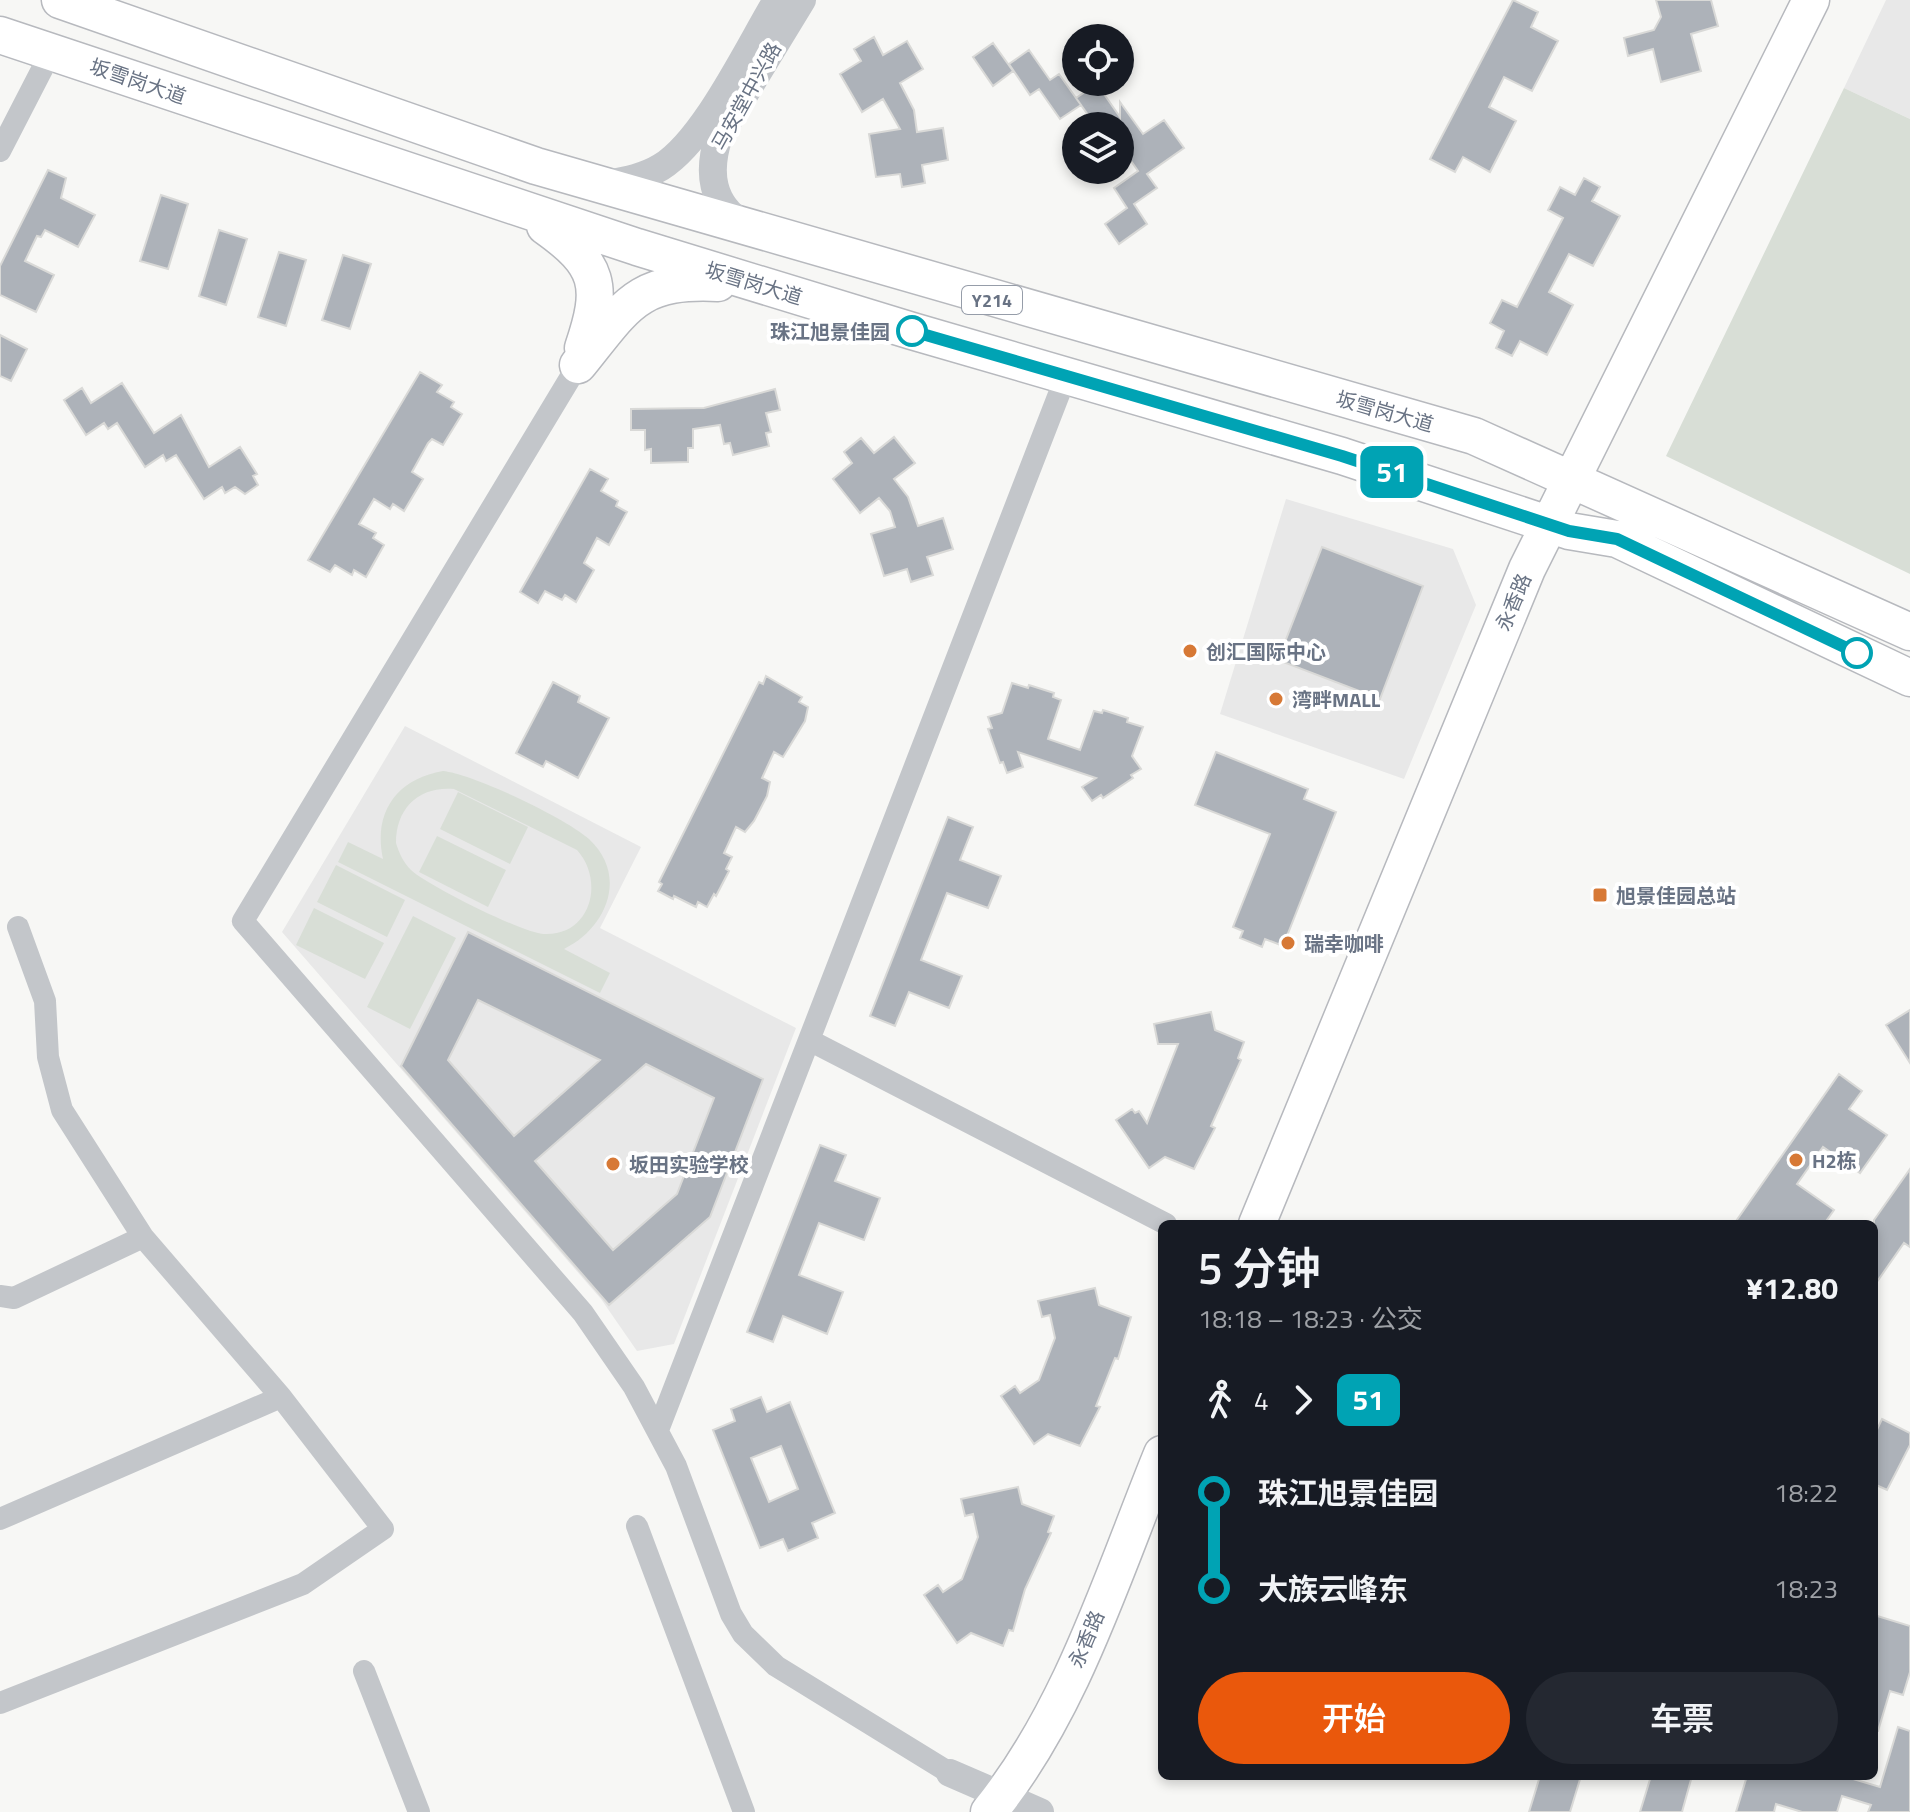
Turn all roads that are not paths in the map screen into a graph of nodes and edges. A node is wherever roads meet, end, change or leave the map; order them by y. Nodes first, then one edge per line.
1 (60, 0) edge
2 (777, 0) edge
3 (802, 0) edge
4 (1811, 0) edge
5 (1833, 0) edge
6 (123, 10) edge
7 (0, 35) edge
8 (51, 52) junction
9 (0, 151) edge
10 (600, 185) junction
11 (521, 209) junction
12 (752, 230) junction
13 (762, 285) junction
14 (578, 365) junction
15 (1066, 376) junction
16 (1582, 482) junction
17 (1559, 527) junction
18 (1910, 632) edge
19 (1910, 678) edge
20 (18, 927) dead end
21 (809, 1040) junction
22 (1158, 1220) edge
23 (1259, 1220) edge
24 (1283, 1220) edge
25 (143, 1237) junction
26 (0, 1296) edge
27 (281, 1397) junction
28 (658, 1430) junction
29 (1158, 1464) edge
30 (0, 1519) edge
31 (1158, 1525) edge
32 (637, 1526) dead end
33 (364, 1671) dead end
34 (0, 1703) edge
35 (950, 1773) joint
36 (1007, 1808) edge
37 (419, 1812) edge
38 (744, 1812) edge

1 - 6 main road, 坂雪岗大道 / Y214
2 - 10 street, 马安堂中兴路
3 - 12 street, 马安堂中兴路
4 - 16 main road, 永香路
5 - 16 main road, 永香路
6 - 10 main road, 坂雪岗大道 / Y214
7 - 8 main road, 坂雪岗大道
8 - 9 street
8 - 11 main road, 坂雪岗大道
10 - 12 main road, 坂雪岗大道 / Y214
11 - 13 main road, 坂雪岗大道
11 - 14 main road
12 - 16 main road, 坂雪岗大道 / Y214
13 - 14 main road
13 - 15 main road, 坂雪岗大道
14 - 28 street
15 - 17 main road, 坂雪岗大道
15 - 21 street
16 - 17 main road, 永香路
16 - 18 main road, 坂雪岗大道 / Y214
17 - 19 main road, 坂雪岗大道
17 - 23 main road, 永香路
17 - 24 main road, 永香路
20 - 25 street
21 - 22 street
21 - 28 street
25 - 26 street
25 - 27 street
27 - 30 street
27 - 34 street
28 - 35 street
29 - 36 main road, 永香路
31 - 36 main road, 永香路
32 - 38 street
33 - 37 street
35 - 36 street

